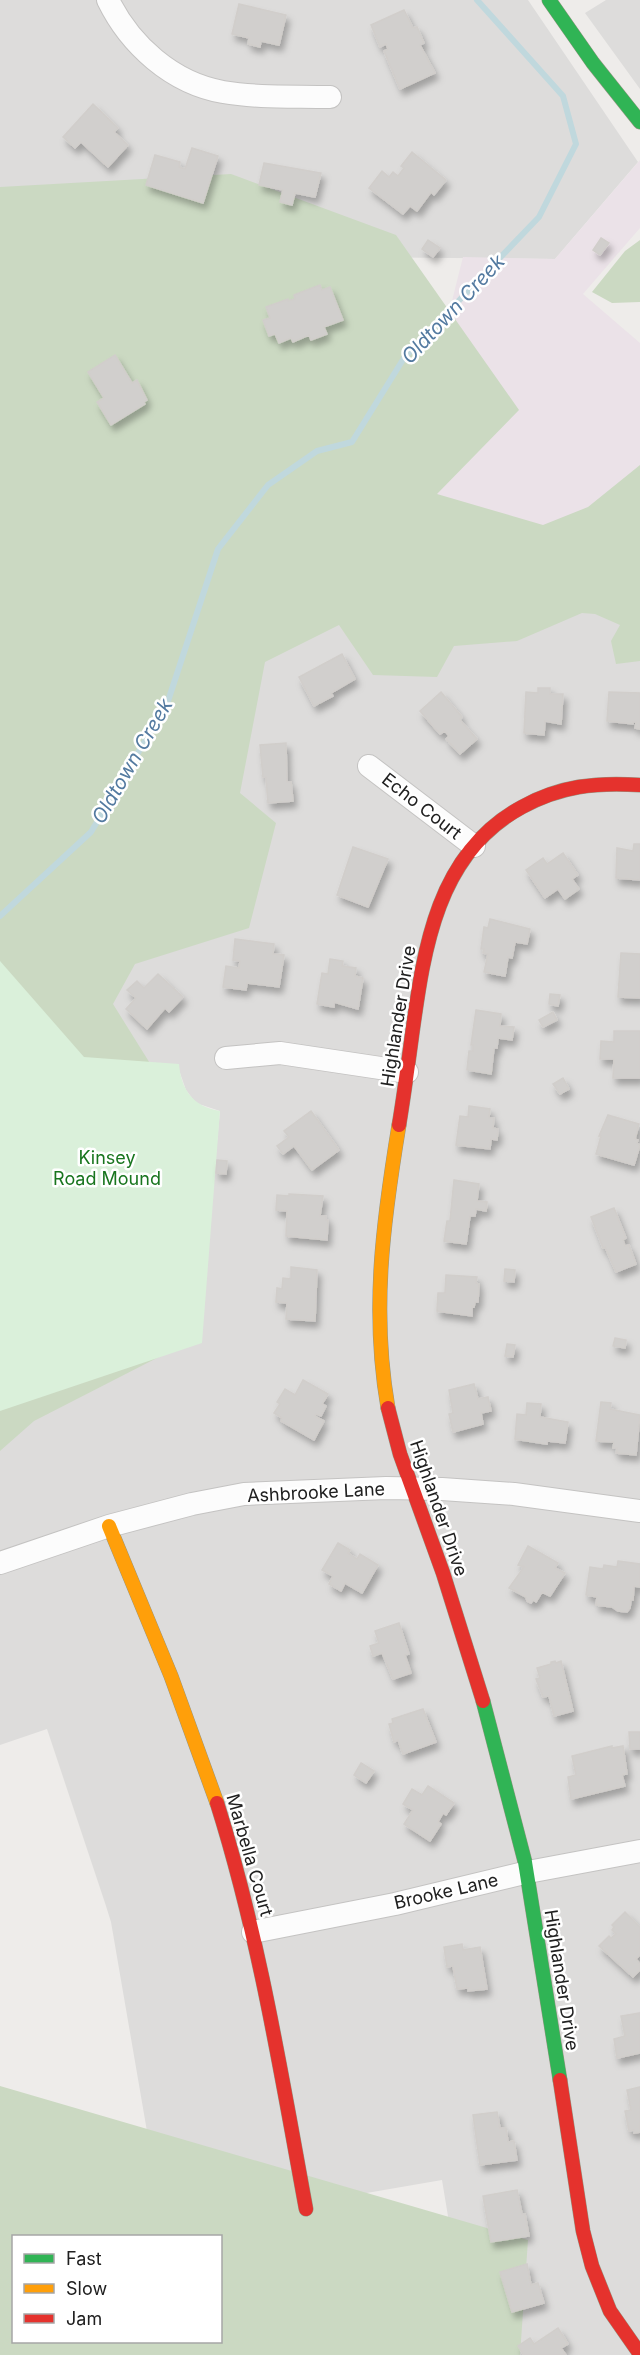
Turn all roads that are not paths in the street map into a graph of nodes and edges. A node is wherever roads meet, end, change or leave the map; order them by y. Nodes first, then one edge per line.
1 (108, 0) edge
2 (549, 0) edge
3 (330, 97) dead end
4 (640, 122) edge
5 (369, 766) dead end
6 (640, 785) edge
7 (474, 846) junction
8 (226, 1058) dead end
9 (407, 1072) junction
10 (412, 1488) junction
11 (640, 1511) edge
12 (109, 1526) junction
13 (0, 1563) edge
14 (640, 1851) edge
15 (528, 1872) junction
16 (253, 1932) junction
17 (306, 2209) dead end
18 (640, 2354) edge

1 - 3 street
2 - 4 street
5 - 7 street, Echo Court
6 - 7 street, Highlander Drive
7 - 9 street, Highlander Drive
8 - 9 street
9 - 10 street, Highlander Drive
10 - 11 street, Ashbrooke Lane
10 - 12 street, Ashbrooke Lane
10 - 15 street, Highlander Drive
12 - 13 street, Ashbrooke Lane
12 - 16 street, Marbella Court
14 - 15 street, Brooke Lane
15 - 16 street, Brooke Lane
15 - 18 street, Highlander Drive
16 - 17 street, Marbella Court

